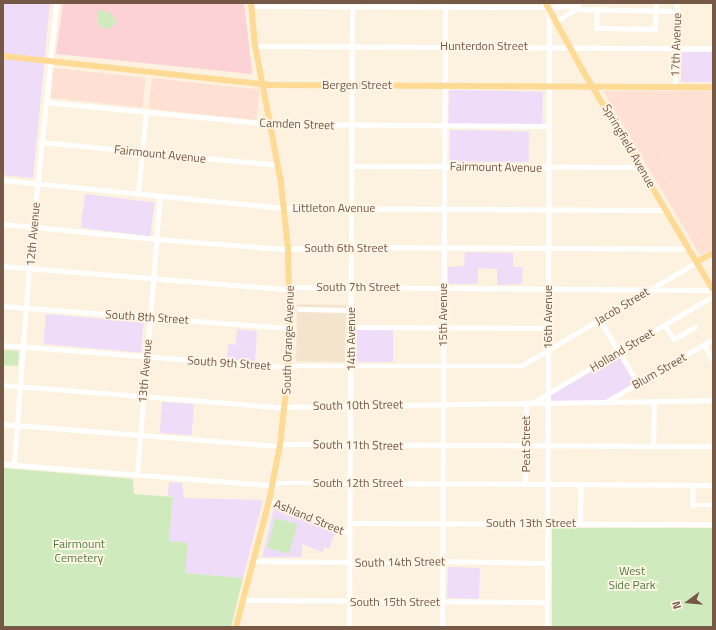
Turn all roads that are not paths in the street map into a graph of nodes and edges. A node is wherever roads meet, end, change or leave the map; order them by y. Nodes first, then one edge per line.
1 (56, 3) edge
2 (656, 3) edge
3 (677, 3) edge
4 (252, 5) edge
5 (352, 5) edge
6 (445, 5) edge
7 (547, 5) edge
8 (577, 5) edge
9 (597, 9) junction
10 (656, 11) junction
11 (677, 11) junction
12 (555, 22) junction
13 (255, 46) junction
14 (352, 46) junction
15 (444, 46) junction
16 (549, 46) junction
17 (570, 47) junction
18 (676, 48) junction
19 (713, 48) edge
20 (3, 56) edge
21 (50, 61) junction
22 (262, 83) junction
23 (351, 85) junction
24 (444, 85) junction
25 (549, 86) junction
26 (594, 86) junction
27 (675, 86) junction
28 (713, 87) edge
29 (46, 102) junction
30 (146, 112) junction
31 (270, 124) junction
32 (351, 125) junction
33 (444, 126) junction
34 (549, 126) junction
35 (41, 142) junction
36 (142, 152) junction
37 (278, 165) junction
38 (351, 166) junction
39 (444, 166) junction
40 (641, 167) junction
41 (549, 168) junction
42 (3, 180) edge
43 (37, 184) junction
44 (138, 194) junction
45 (160, 196) junction
46 (284, 208) junction
47 (351, 208) junction
48 (444, 209) junction
49 (549, 210) junction
50 (666, 210) junction
51 (3, 224) edge
52 (33, 227) junction
53 (156, 239) junction
54 (351, 247) junction
55 (444, 247) junction
56 (548, 247) junction
57 (288, 249) junction
58 (690, 249) junction
59 (713, 253) edge
60 (697, 262) junction
61 (3, 266) edge
62 (29, 268) junction
63 (152, 279) junction
64 (351, 287) junction
65 (290, 288) junction
66 (443, 288) junction
67 (548, 288) junction
68 (652, 288) junction
69 (713, 289) edge
70 (713, 296) edge
71 (3, 306) edge
72 (26, 308) junction
73 (299, 309) dead end
74 (351, 310) junction
75 (149, 318) junction
76 (600, 320) junction
77 (665, 325) junction
78 (351, 326) junction
79 (443, 327) junction
80 (695, 327) dead end
81 (290, 328) junction
82 (548, 328) junction
83 (713, 339) edge
84 (704, 344) junction
85 (3, 345) edge
86 (23, 347) junction
87 (548, 351) junction
88 (619, 352) junction
89 (146, 357) junction
90 (713, 360) edge
91 (350, 366) junction
92 (443, 366) junction
93 (288, 367) junction
94 (638, 383) junction
95 (3, 385) edge
96 (20, 386) junction
97 (548, 394) junction
98 (143, 396) junction
99 (713, 400) edge
100 (604, 402) junction
101 (654, 402) junction
102 (528, 403) junction
103 (547, 403) junction
104 (443, 404) junction
105 (350, 405) junction
106 (285, 406) junction
107 (3, 424) edge
108 (17, 425) junction
109 (140, 435) junction
110 (280, 445) junction
111 (350, 445) junction
112 (443, 446) junction
113 (526, 446) junction
114 (547, 446) junction
115 (653, 446) junction
116 (713, 446) edge
117 (3, 464) edge
118 (14, 465) junction
119 (137, 474) junction
120 (350, 483) junction
121 (272, 484) junction
122 (443, 484) junction
123 (525, 484) junction
124 (547, 484) junction
125 (581, 485) junction
126 (693, 485) junction
127 (713, 485) edge
128 (269, 501) junction
129 (713, 506) edge
130 (350, 523) junction
131 (442, 523) junction
132 (547, 524) junction
133 (580, 524) junction
134 (713, 524) edge
135 (350, 533) junction
136 (254, 561) junction
137 (442, 561) junction
138 (350, 562) junction
139 (547, 563) junction
140 (243, 600) junction
141 (349, 602) junction
142 (442, 602) junction
143 (547, 602) junction
144 (236, 627) edge
145 (349, 627) edge
146 (442, 627) edge
147 (547, 627) edge

1 - 21 street, 12th Avenue
2 - 10 street
3 - 11 street, 17th Avenue
4 - 5 street
4 - 13 main road, South Orange Avenue
5 - 6 street
5 - 14 street, 14th Avenue
6 - 7 street
6 - 15 street, 15th Avenue
7 - 8 street
7 - 12 main road, Springfield Avenue
7 - 16 street, 16th Avenue
8 - 9 street
8 - 12 street
9 - 10 street
9 - 10 street
10 - 11 street
11 - 18 street, 17th Avenue
12 - 17 main road, Springfield Avenue
13 - 14 street, Hunterdon Street
13 - 22 main road, South Orange Avenue
14 - 15 street, Hunterdon Street
14 - 23 street, 14th Avenue
15 - 16 street, Hunterdon Street
15 - 24 street, 15th Avenue
16 - 17 street, Hunterdon Street
16 - 25 street, 16th Avenue
17 - 18 street, Hunterdon Street
17 - 26 main road, Springfield Avenue
18 - 19 street, Hunterdon Street
18 - 27 street, 17th Avenue
20 - 21 main road, Bergen Street
21 - 22 main road, Bergen Street
21 - 29 street, 12th Avenue
22 - 23 main road, Bergen Street
22 - 31 main road, South Orange Avenue
23 - 24 main road, Bergen Street
23 - 32 street, 14th Avenue
24 - 25 main road, Bergen Street
24 - 33 street, 15th Avenue
25 - 26 main road, Bergen Street
25 - 34 street, 16th Avenue
26 - 27 main road, Bergen Street
26 - 40 main road, Springfield Avenue
27 - 28 main road, Bergen Street
29 - 30 street, Camden Street
29 - 35 street, 12th Avenue
30 - 31 street, Camden Street
30 - 36 street
31 - 32 street, Camden Street
31 - 37 main road, South Orange Avenue
32 - 33 street, Camden Street
32 - 38 street, 14th Avenue
33 - 34 street, Camden Street
33 - 39 street, 15th Avenue
34 - 41 street, 16th Avenue
35 - 36 street, Fairmount Avenue
35 - 43 street, 12th Avenue
36 - 37 street, Fairmount Avenue
36 - 44 street
37 - 46 main road, South Orange Avenue
38 - 39 street, Fairmount Avenue
38 - 47 street, 14th Avenue
39 - 41 street, Fairmount Avenue
39 - 48 street, 15th Avenue
40 - 41 street, Fairmount Avenue
40 - 50 main road, Springfield Avenue
41 - 49 street, 16th Avenue
42 - 43 street, Littleton Avenue
43 - 44 street, Littleton Avenue
43 - 52 street, 12th Avenue
44 - 45 street, Littleton Avenue
45 - 46 street, Littleton Avenue
45 - 53 street, 13th Avenue
46 - 47 street, Littleton Avenue
46 - 57 main road, South Orange Avenue
47 - 48 street, Littleton Avenue
47 - 54 street, 14th Avenue
48 - 49 street, Littleton Avenue
48 - 55 street, 15th Avenue
49 - 50 street, Littleton Avenue
49 - 56 street, 16th Avenue
50 - 58 main road, Springfield Avenue
51 - 52 street, South 6th Street
52 - 53 street, South 6th Street
52 - 62 street, 12th Avenue
53 - 57 street, South 6th Street
53 - 63 street, 13th Avenue
54 - 55 street, South 6th Street
54 - 57 street, South 6th Street
54 - 64 street, 14th Avenue
55 - 56 street, South 6th Street
55 - 66 street, 15th Avenue
56 - 58 street, South 6th Street
56 - 67 street, 16th Avenue
57 - 65 main road, South Orange Avenue
58 - 60 main road, Springfield Avenue
59 - 60 main road
60 - 68 street, Jacob Street
60 - 69 main road, Springfield Avenue
61 - 62 street, South 7th Street
62 - 63 street, South 7th Street
62 - 72 street, 12th Avenue
63 - 65 street, South 7th Street
63 - 75 street, 13th Avenue
64 - 65 street, South 7th Street
64 - 66 street, South 7th Street
64 - 74 street, 14th Avenue
65 - 81 main road, South Orange Avenue
66 - 67 street, South 7th Street
66 - 79 street, 15th Avenue
67 - 68 street, South 7th Street
67 - 82 street, 16th Avenue
68 - 69 street, South 7th Street
68 - 76 street, Jacob Street
70 - 77 street, Holland Street
71 - 72 street, South 8th Street
72 - 75 street, South 8th Street
72 - 86 street, 12th Avenue
73 - 74 street
74 - 78 street, 14th Avenue
75 - 81 street, South 8th Street
75 - 89 street, 13th Avenue
76 - 87 street, Jacob Street
76 - 88 street
77 - 80 street
77 - 88 street, Holland Street
78 - 79 street
78 - 91 street, 14th Avenue
79 - 82 street
79 - 92 street, 15th Avenue
81 - 93 main road, South Orange Avenue
82 - 87 street, 16th Avenue
83 - 84 street, Blum Street
84 - 90 street
84 - 94 street, Blum Street
85 - 86 street, South 9th Street
86 - 89 street, South 9th Street
86 - 96 street, 12th Avenue
87 - 92 street, South 9th Street
87 - 97 street, 16th Avenue
88 - 94 street
88 - 97 street, Holland Street
89 - 93 street, South 9th Street
89 - 98 street, 13th Avenue
91 - 92 street, South 9th Street
91 - 93 street, South 9th Street
91 - 105 street, 14th Avenue
92 - 104 street, 15th Avenue
93 - 106 main road, South Orange Avenue
94 - 100 street, Blum Street
95 - 96 street, South 10th Street
96 - 98 street, South 10th Street
96 - 108 street, 12th Avenue
97 - 102 street, Holland Street
97 - 103 street, 16th Avenue
98 - 106 street, South 10th Street
98 - 109 street, 13th Avenue
99 - 101 street, South 10th Street
100 - 101 street, South 10th Street
100 - 103 street, South 10th Street
101 - 115 street
102 - 103 street, South 10th Street
102 - 104 street, South 10th Street
102 - 113 street, Peat Street
103 - 114 street, 16th Avenue
104 - 105 street, South 10th Street
104 - 112 street, 15th Avenue
105 - 106 street, South 10th Street
105 - 111 street, 14th Avenue
106 - 110 main road, South Orange Avenue
107 - 108 street, South 11th Street
108 - 109 street, South 11th Street
108 - 118 street, 12th Avenue
109 - 110 street, South 11th Street
109 - 119 street, 13th Avenue
110 - 111 street, South 11th Street
110 - 121 main road, South Orange Avenue
111 - 112 street, South 11th Street
111 - 120 street, 14th Avenue
112 - 113 street, South 11th Street
112 - 122 street, 15th Avenue
113 - 114 street, South 11th Street
113 - 123 street, Peat Street
114 - 115 street, South 11th Street
114 - 124 street, 16th Avenue
115 - 116 street, South 11th Street
117 - 118 street, South 12th Street
118 - 119 street, South 12th Street
119 - 121 street, South 12th Street
120 - 121 street, South 12th Street
120 - 122 street, South 12th Street
120 - 130 street, 14th Avenue
121 - 128 main road, South Orange Avenue
122 - 123 street, South 12th Street
122 - 131 street, 15th Avenue
123 - 124 street, South 12th Street
124 - 125 street, South 12th Street
124 - 132 street, 16th Avenue
125 - 126 street, South 12th Street
125 - 133 street
126 - 127 street, South 12th Street
126 - 129 street
128 - 135 street, Ashland Street
128 - 136 main road, South Orange Avenue
130 - 131 street, South 13th Street
130 - 135 street, 14th Avenue
131 - 132 street, South 13th Street
131 - 137 street, 15th Avenue
132 - 133 street, South 13th Street
132 - 139 street, 16th Avenue
133 - 134 street, South 13th Street
135 - 138 street, 14th Avenue
136 - 138 street, South 14th Street
136 - 140 main road, South Orange Avenue
137 - 138 street, South 14th Street
137 - 139 street, South 14th Street
137 - 142 street, 15th Avenue
138 - 141 street, 14th Avenue
139 - 143 street, 16th Avenue
140 - 141 street, South 15th Street
140 - 144 main road, South Orange Avenue
141 - 142 street, South 15th Street
141 - 145 street, 14th Avenue
142 - 143 street, South 15th Street
142 - 146 street, 15th Avenue
143 - 147 street, 16th Avenue

